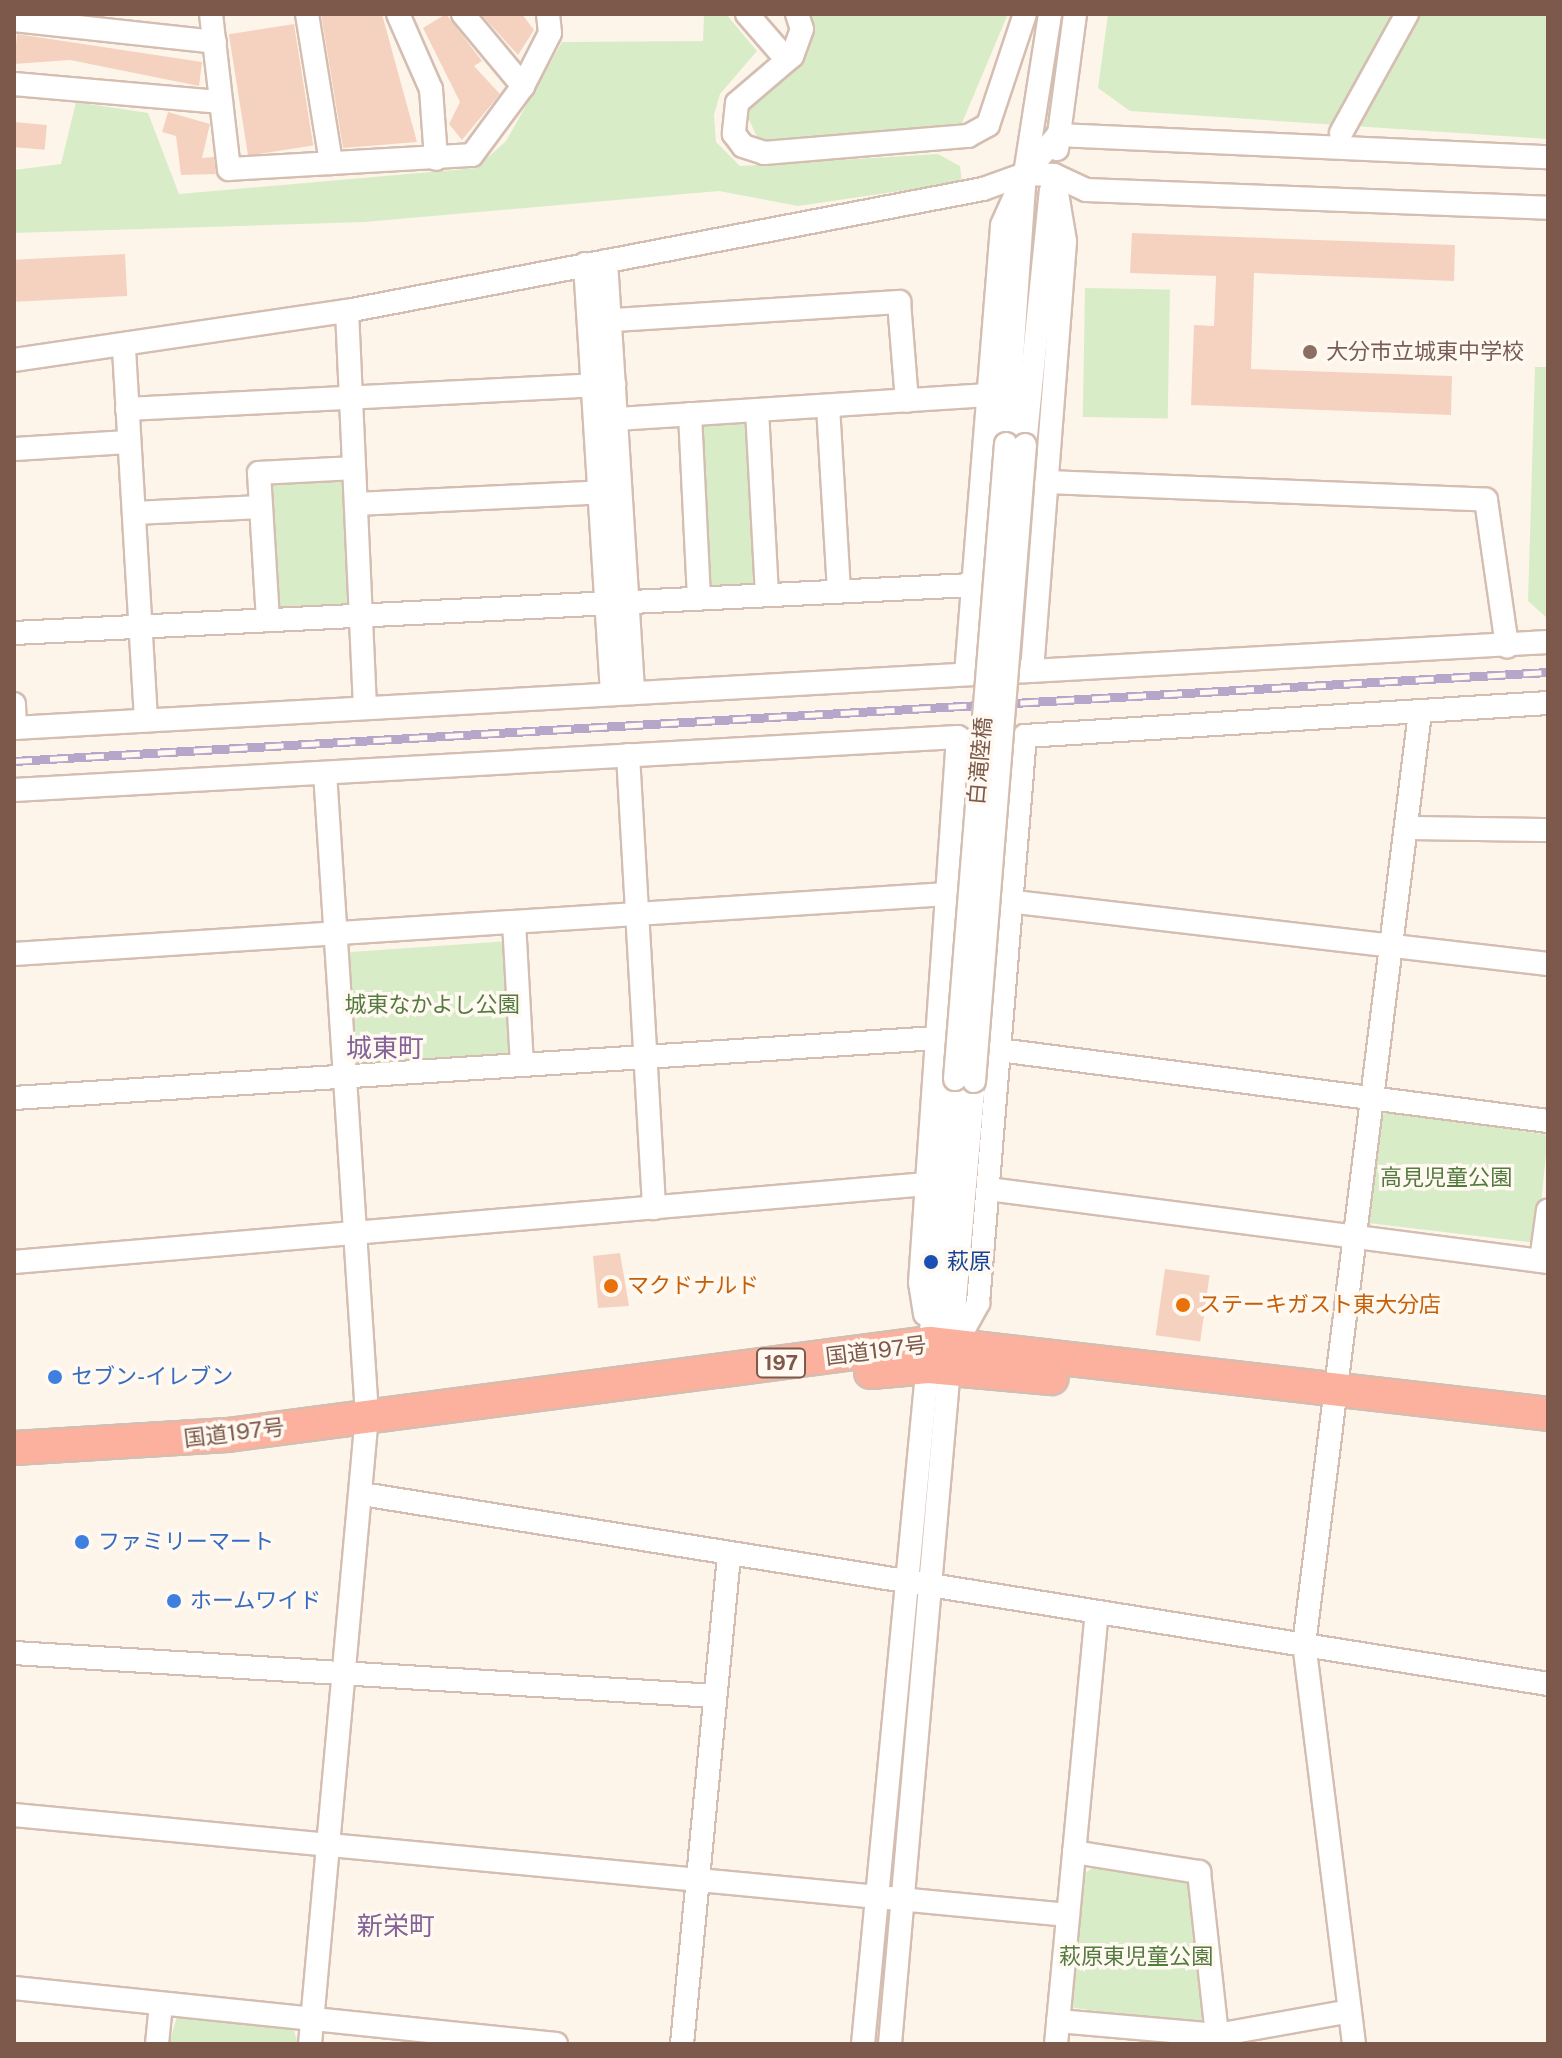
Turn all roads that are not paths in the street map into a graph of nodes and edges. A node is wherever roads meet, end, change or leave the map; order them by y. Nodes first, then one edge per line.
1 (211, 14) edge
2 (307, 14) edge
3 (398, 14) edge
4 (463, 14) edge
5 (548, 14) edge
6 (747, 14) edge
7 (797, 14) edge
8 (1025, 14) edge
9 (1050, 14) edge
10 (1075, 14) edge
11 (1407, 14) edge
12 (14, 20) edge
13 (215, 42) junction
14 (787, 60) junction
15 (14, 84) edge
16 (523, 86) junction
17 (221, 102) junction
18 (1341, 133) dead end
19 (1058, 135) junction
20 (1548, 157) edge
21 (436, 159) junction
22 (331, 163) junction
23 (1025, 174) junction
24 (1054, 175) junction
25 (1548, 208) edge
26 (595, 262) junction
27 (347, 311) junction
28 (599, 321) junction
29 (124, 349) junction
30 (14, 360) edge
31 (603, 384) junction
32 (988, 395) junction
33 (351, 397) junction
34 (907, 401) junction
35 (828, 406) junction
36 (127, 409) junction
37 (757, 410) junction
38 (690, 414) junction
39 (616, 419) junction
40 (129, 442) junction
41 (1016, 445) junction
42 (14, 449) edge
43 (354, 468) junction
44 (1046, 482) junction
45 (610, 492) junction
46 (356, 504) junction
47 (261, 507) junction
48 (134, 513) junction
49 (973, 585) junction
50 (839, 592) junction
51 (767, 595) junction
52 (699, 599) junction
53 (617, 603) junction
54 (361, 615) junction
55 (268, 620) junction
56 (141, 626) junction
57 (14, 633) edge
58 (1548, 642) edge
59 (1507, 646) junction
60 (1032, 671) junction
61 (966, 674) junction
62 (622, 693) junction
63 (1548, 703) edge
64 (14, 704) edge
65 (365, 708) junction
66 (1420, 713) junction
67 (146, 720) junction
68 (14, 728) edge
69 (1025, 736) junction
70 (958, 737) junction
71 (628, 755) junction
72 (325, 773) junction
73 (14, 790) edge
74 (1406, 828) junction
75 (1548, 830) edge
76 (947, 894) junction
77 (1012, 897) junction
78 (637, 914) junction
79 (514, 922) junction
80 (335, 933) junction
81 (1391, 943) junction
82 (14, 954) edge
83 (1548, 964) edge
84 (937, 1038) junction
85 (999, 1050) junction
86 (645, 1057) junction
87 (522, 1065) junction
88 (345, 1076) junction
89 (14, 1098) edge
90 (1372, 1099) junction
91 (1548, 1121) edge
92 (927, 1184) junction
93 (988, 1189) junction
94 (654, 1208) junction
95 (1548, 1210) edge
96 (355, 1233) junction
97 (1355, 1236) junction
98 (1545, 1261) edge
99 (14, 1262) edge
100 (942, 1355) junction
101 (1334, 1398) junction
102 (1548, 1414) edge
103 (366, 1426) junction
104 (1548, 1435) edge
105 (14, 1448) edge
106 (14, 1466) edge
107 (362, 1494) junction
108 (729, 1553) junction
109 (907, 1581) junction
110 (935, 1586) junction
111 (1097, 1612) junction
112 (1304, 1645) junction
113 (14, 1653) edge
114 (345, 1673) junction
115 (1548, 1684) edge
116 (715, 1696) junction
117 (14, 1815) edge
118 (329, 1844) junction
119 (1074, 1852) junction
120 (698, 1880) junction
121 (877, 1897) junction
122 (904, 1899) junction
123 (1068, 1915) junction
124 (14, 1988) edge
125 (161, 2004) junction
126 (1350, 2011) junction
127 (312, 2019) junction
128 (1058, 2021) junction
129 (1217, 2035) junction
130 (157, 2044) edge
131 (310, 2044) edge
132 (556, 2044) edge
133 (682, 2044) edge
134 (863, 2044) edge
135 (890, 2044) edge
136 (1056, 2044) edge
137 (1354, 2044) edge

1 - 13 street
2 - 22 street
3 - 21 street
4 - 16 street
5 - 16 street
6 - 14 street
7 - 14 street
8 - 14 street
9 - 23 street
10 - 19 street
11 - 18 street
12 - 13 street
13 - 17 street
15 - 17 street
16 - 21 street
17 - 22 street
19 - 20 street
19 - 23 street
19 - 24 street
21 - 22 street
23 - 24 street
23 - 26 street
23 - 32 street
23 - 41 street
24 - 25 street
24 - 41 street
24 - 44 street
26 - 27 street
26 - 28 street
27 - 29 street
27 - 33 street
28 - 31 street
28 - 34 street
29 - 30 street
29 - 36 street
31 - 33 street
31 - 39 street
31 - 45 street
32 - 34 street
32 - 49 street
33 - 36 street
33 - 43 street
34 - 35 street
35 - 37 street
35 - 50 street
36 - 40 street
37 - 38 street
37 - 51 street
38 - 39 street
38 - 52 street
39 - 45 street
40 - 42 street
40 - 48 street
41 - 100 street, 白滝陸橋, bridge
43 - 46 street
43 - 47 street
44 - 59 street
44 - 60 street
45 - 46 street
45 - 53 street
46 - 54 street
47 - 48 street
47 - 55 street
48 - 56 street
49 - 50 street
49 - 61 street
50 - 51 street
51 - 52 street
52 - 53 street
53 - 54 street
53 - 62 street
54 - 55 street
54 - 65 street
55 - 56 street
56 - 57 street
56 - 67 street
58 - 59 street
59 - 60 street
60 - 61 street
61 - 62 street
62 - 65 street
63 - 66 street
64 - 68 street
65 - 67 street
66 - 69 street
66 - 74 street
67 - 68 street
69 - 70 street
69 - 77 street
70 - 71 street
70 - 76 street
71 - 72 street
71 - 78 street
72 - 73 street
72 - 80 street
74 - 75 street
74 - 81 street
76 - 77 street
76 - 78 street
76 - 84 street
77 - 81 street
77 - 85 street
78 - 79 street
78 - 86 street
79 - 80 street
79 - 87 street
80 - 82 street
80 - 88 street
81 - 83 street
81 - 90 street
84 - 86 street
84 - 92 street
85 - 90 street
85 - 93 street
86 - 87 street
86 - 94 street
87 - 88 street
88 - 89 street
88 - 96 street
90 - 91 street
90 - 97 street
92 - 94 street
92 - 100 street
93 - 97 street
93 - 100 street
94 - 96 street
95 - 98 street
96 - 99 street
96 - 103 street
97 - 98 street
97 - 101 street
100 - 101 highway, 国道197号 / 197
100 - 103 highway, 国道197号 / 197
100 - 109 street
100 - 110 street
101 - 102 highway, 国道197号 / 197
101 - 104 highway, 国道197号 / 197
101 - 112 street
103 - 105 highway, 国道197号 / 197
103 - 106 highway, 国道197号 / 197
103 - 107 street
107 - 108 street
107 - 114 street
108 - 109 street
108 - 116 street
109 - 110 street
109 - 121 street
110 - 111 street
110 - 122 street
111 - 112 street
111 - 119 street
112 - 115 street
112 - 126 street
113 - 114 street
114 - 116 street
114 - 118 street
116 - 120 street
117 - 118 street
118 - 120 street
118 - 127 street
119 - 123 street
119 - 129 street
120 - 121 street
120 - 133 street
121 - 122 street
121 - 134 street
122 - 123 street
122 - 135 street
123 - 128 street
124 - 125 street
125 - 127 street
125 - 130 street
126 - 129 street
126 - 137 street
127 - 131 street
127 - 132 street
128 - 129 street
128 - 136 street

